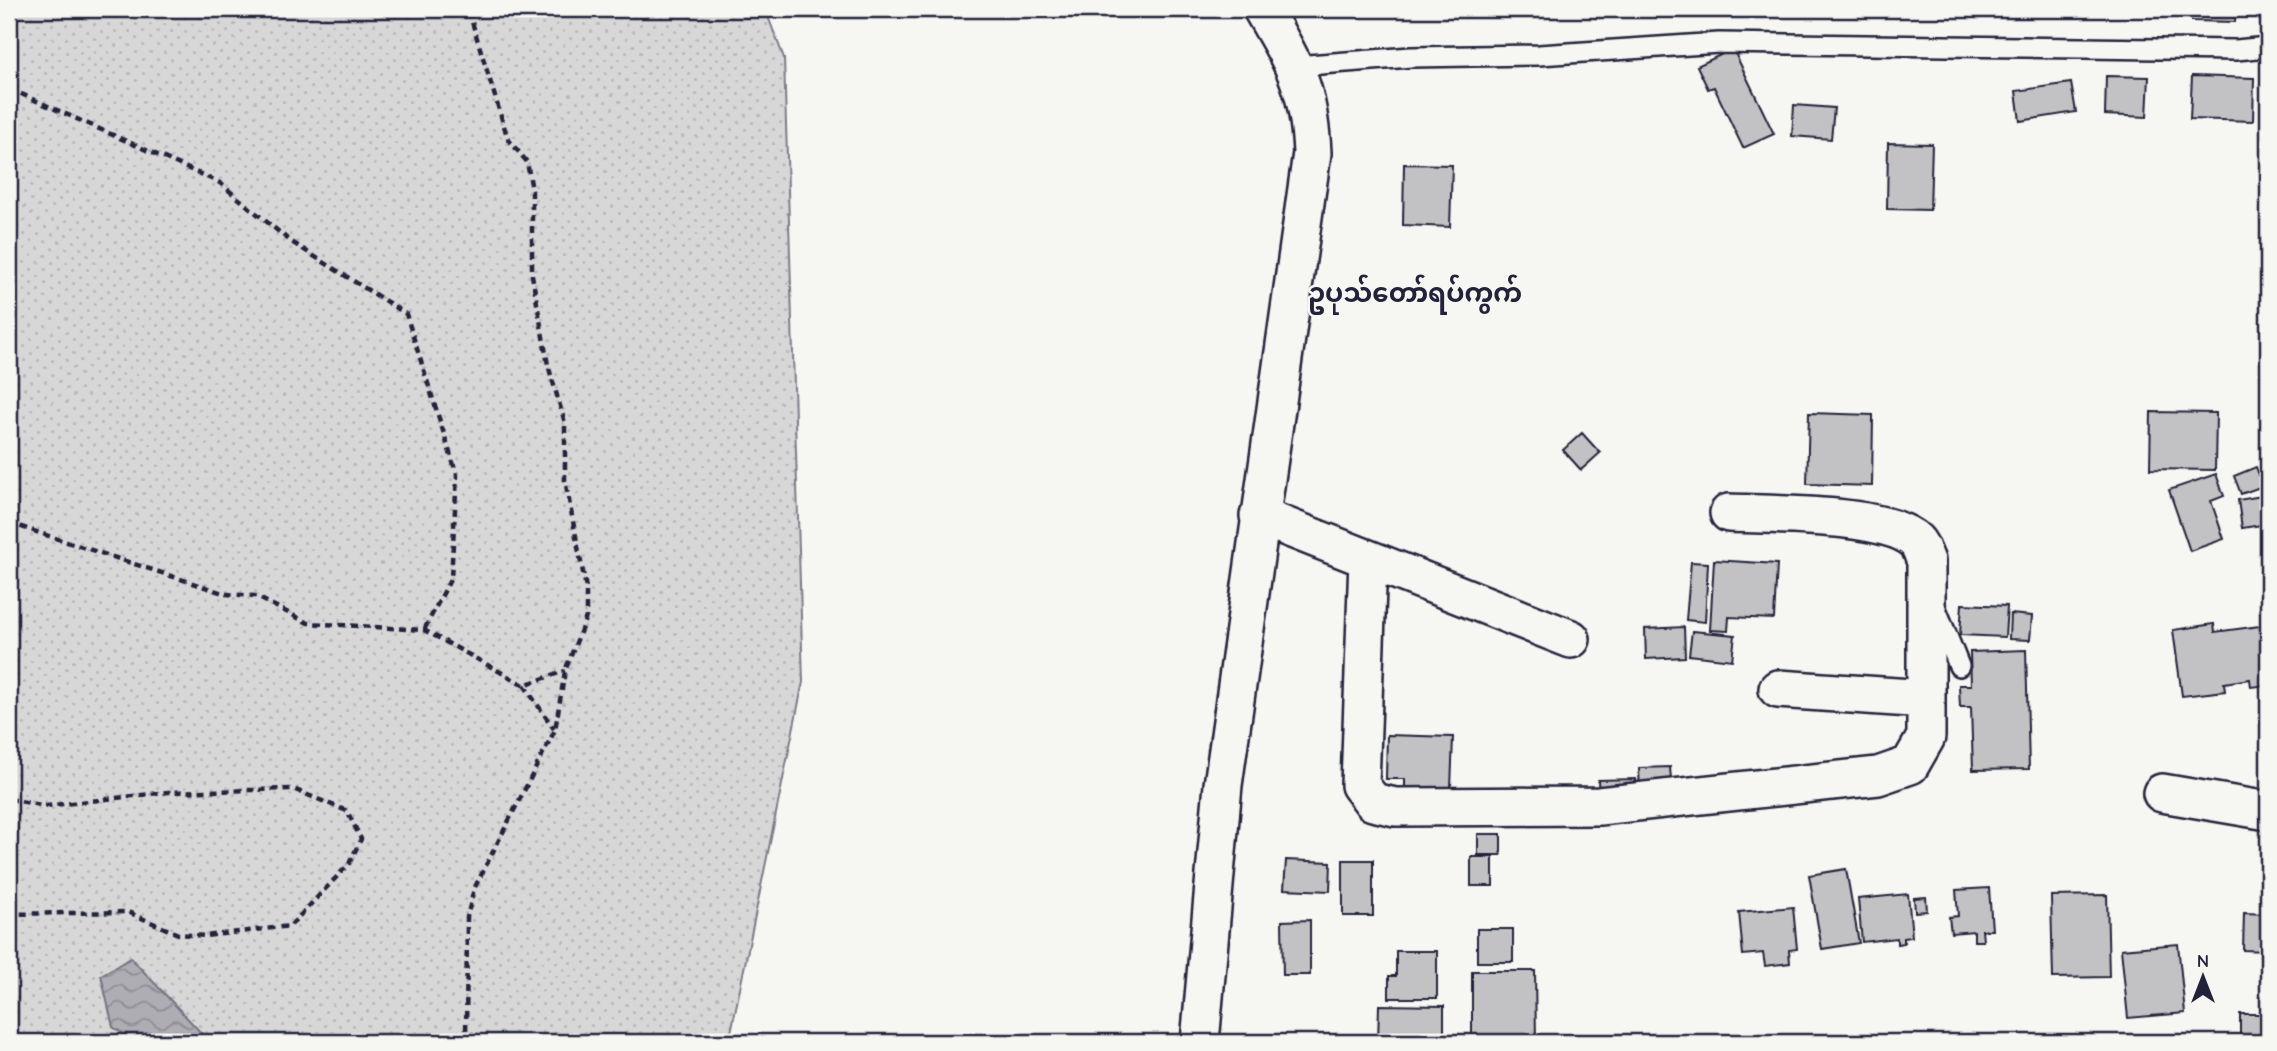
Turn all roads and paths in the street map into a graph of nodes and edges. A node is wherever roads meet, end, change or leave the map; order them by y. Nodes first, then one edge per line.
1 (468, 9) edge
2 (1262, 9) edge
3 (2268, 47) edge
4 (1295, 66) junction
5 (9, 93) edge
6 (1729, 513) dead end
7 (1259, 516) junction
8 (9, 523) edge
9 (1368, 559) junction
10 (1926, 583) junction
11 (424, 630) junction
12 (1571, 639) dead end
13 (1959, 666) dead end
14 (565, 671) junction
15 (524, 685) junction
16 (1778, 689) dead end
17 (1926, 699) junction
18 (555, 730) junction
19 (2162, 793) dead end
20 (9, 799) edge
21 (2268, 811) edge
22 (9, 914) edge
23 (466, 1042) edge
24 (1200, 1042) edge

1 - 14 path
2 - 4 street
3 - 4 lane
4 - 7 street
5 - 11 path
6 - 10 street
7 - 9 street
7 - 24 street
8 - 11 path
9 - 12 street
9 - 17 street
10 - 13 lane
10 - 17 street
11 - 15 path
14 - 15 path
14 - 18 path
15 - 18 path
16 - 17 street
18 - 23 path
19 - 21 street
20 - 22 path

